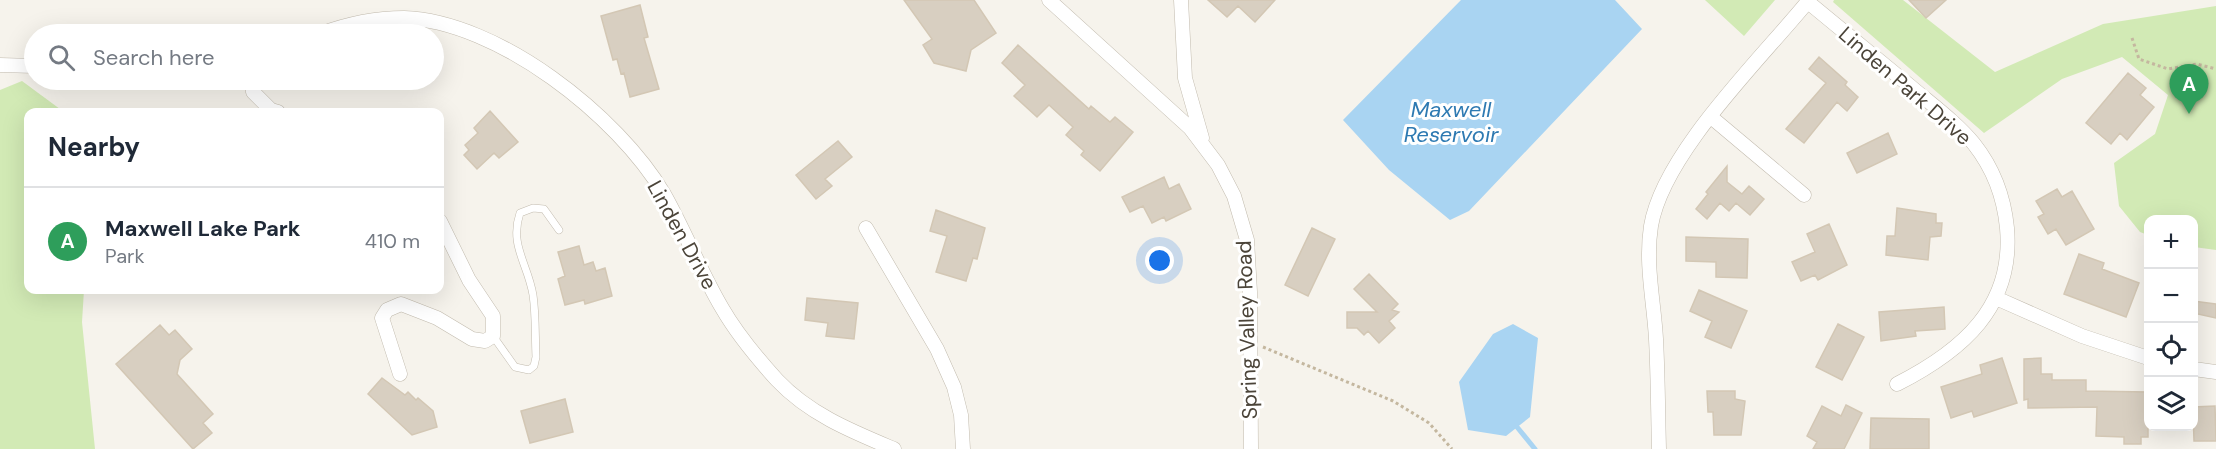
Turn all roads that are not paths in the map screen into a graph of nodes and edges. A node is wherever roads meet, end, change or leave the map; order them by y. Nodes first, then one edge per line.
1 (1048, 0) edge
2 (1181, 0) edge
3 (1809, 1) edge
4 (353, 24) edge
5 (432, 24) edge
6 (444, 28) edge
7 (0, 65) edge
8 (24, 66) edge
9 (252, 90) edge
10 (269, 108) edge
11 (1711, 117) junction
12 (1203, 143) junction
13 (1804, 195) dead end
14 (866, 228) dead end
15 (444, 229) edge
16 (559, 230) dead end
17 (1996, 298) junction
18 (493, 336) junction
19 (2144, 357) edge
20 (2198, 370) edge
21 (2216, 372) edge
22 (400, 374) dead end
23 (1898, 384) dead end
24 (894, 449) edge
25 (963, 449) edge
26 (1251, 449) edge
27 (1659, 449) edge

1 - 12 street, Spring Valley Road
2 - 12 street
3 - 11 street
3 - 17 street, Linden Park Drive
4 - 5 street, Linden Drive
6 - 24 street, Linden Drive
7 - 8 street
9 - 10 street
11 - 13 street
11 - 27 street
12 - 26 street, Spring Valley Road
14 - 25 street
15 - 18 street
16 - 18 lane
17 - 19 street
17 - 23 street, Linden Park Drive
18 - 22 street
20 - 21 street

